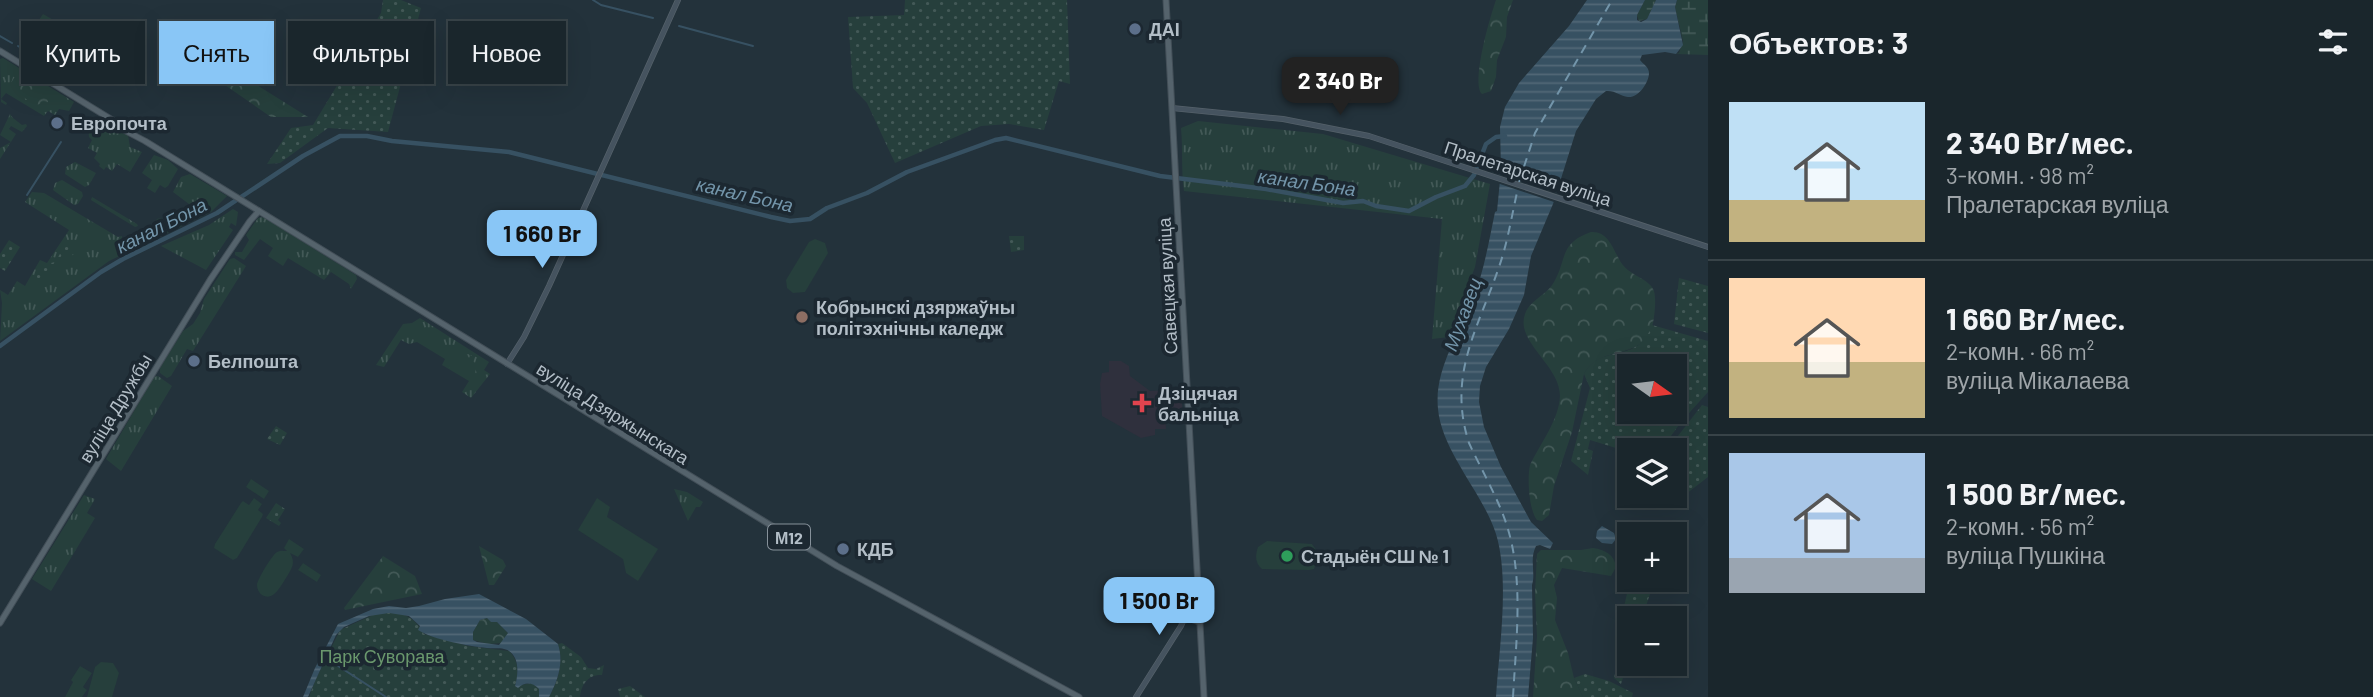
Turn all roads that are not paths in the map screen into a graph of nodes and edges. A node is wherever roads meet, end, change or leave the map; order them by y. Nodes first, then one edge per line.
1 (677, 0) edge
2 (1166, 0) edge
3 (0, 51) edge
4 (1172, 108) junction
5 (259, 211) junction
6 (1708, 247) edge
7 (507, 364) junction
8 (1197, 586) junction
9 (1184, 620) junction
10 (1199, 621) junction
11 (0, 623) edge
12 (1079, 697) edge
13 (1136, 697) edge
14 (1204, 697) edge

1 - 7 main road
2 - 4 main road, Савецкая вуліца
3 - 5 main road, вуліца Дзяржынскага / М12
4 - 6 main road, Пралетарская вуліца
4 - 8 main road, Савецкая вуліца
5 - 7 main road, вуліца Дзяржынскага / М12
5 - 11 main road, вуліца Дружбы
7 - 12 main road, вуліца Дзяржынскага / М12
8 - 9 main road
8 - 10 main road, Савецкая вуліца
9 - 10 main road
9 - 13 main road
10 - 14 main road, Савецкая вуліца

